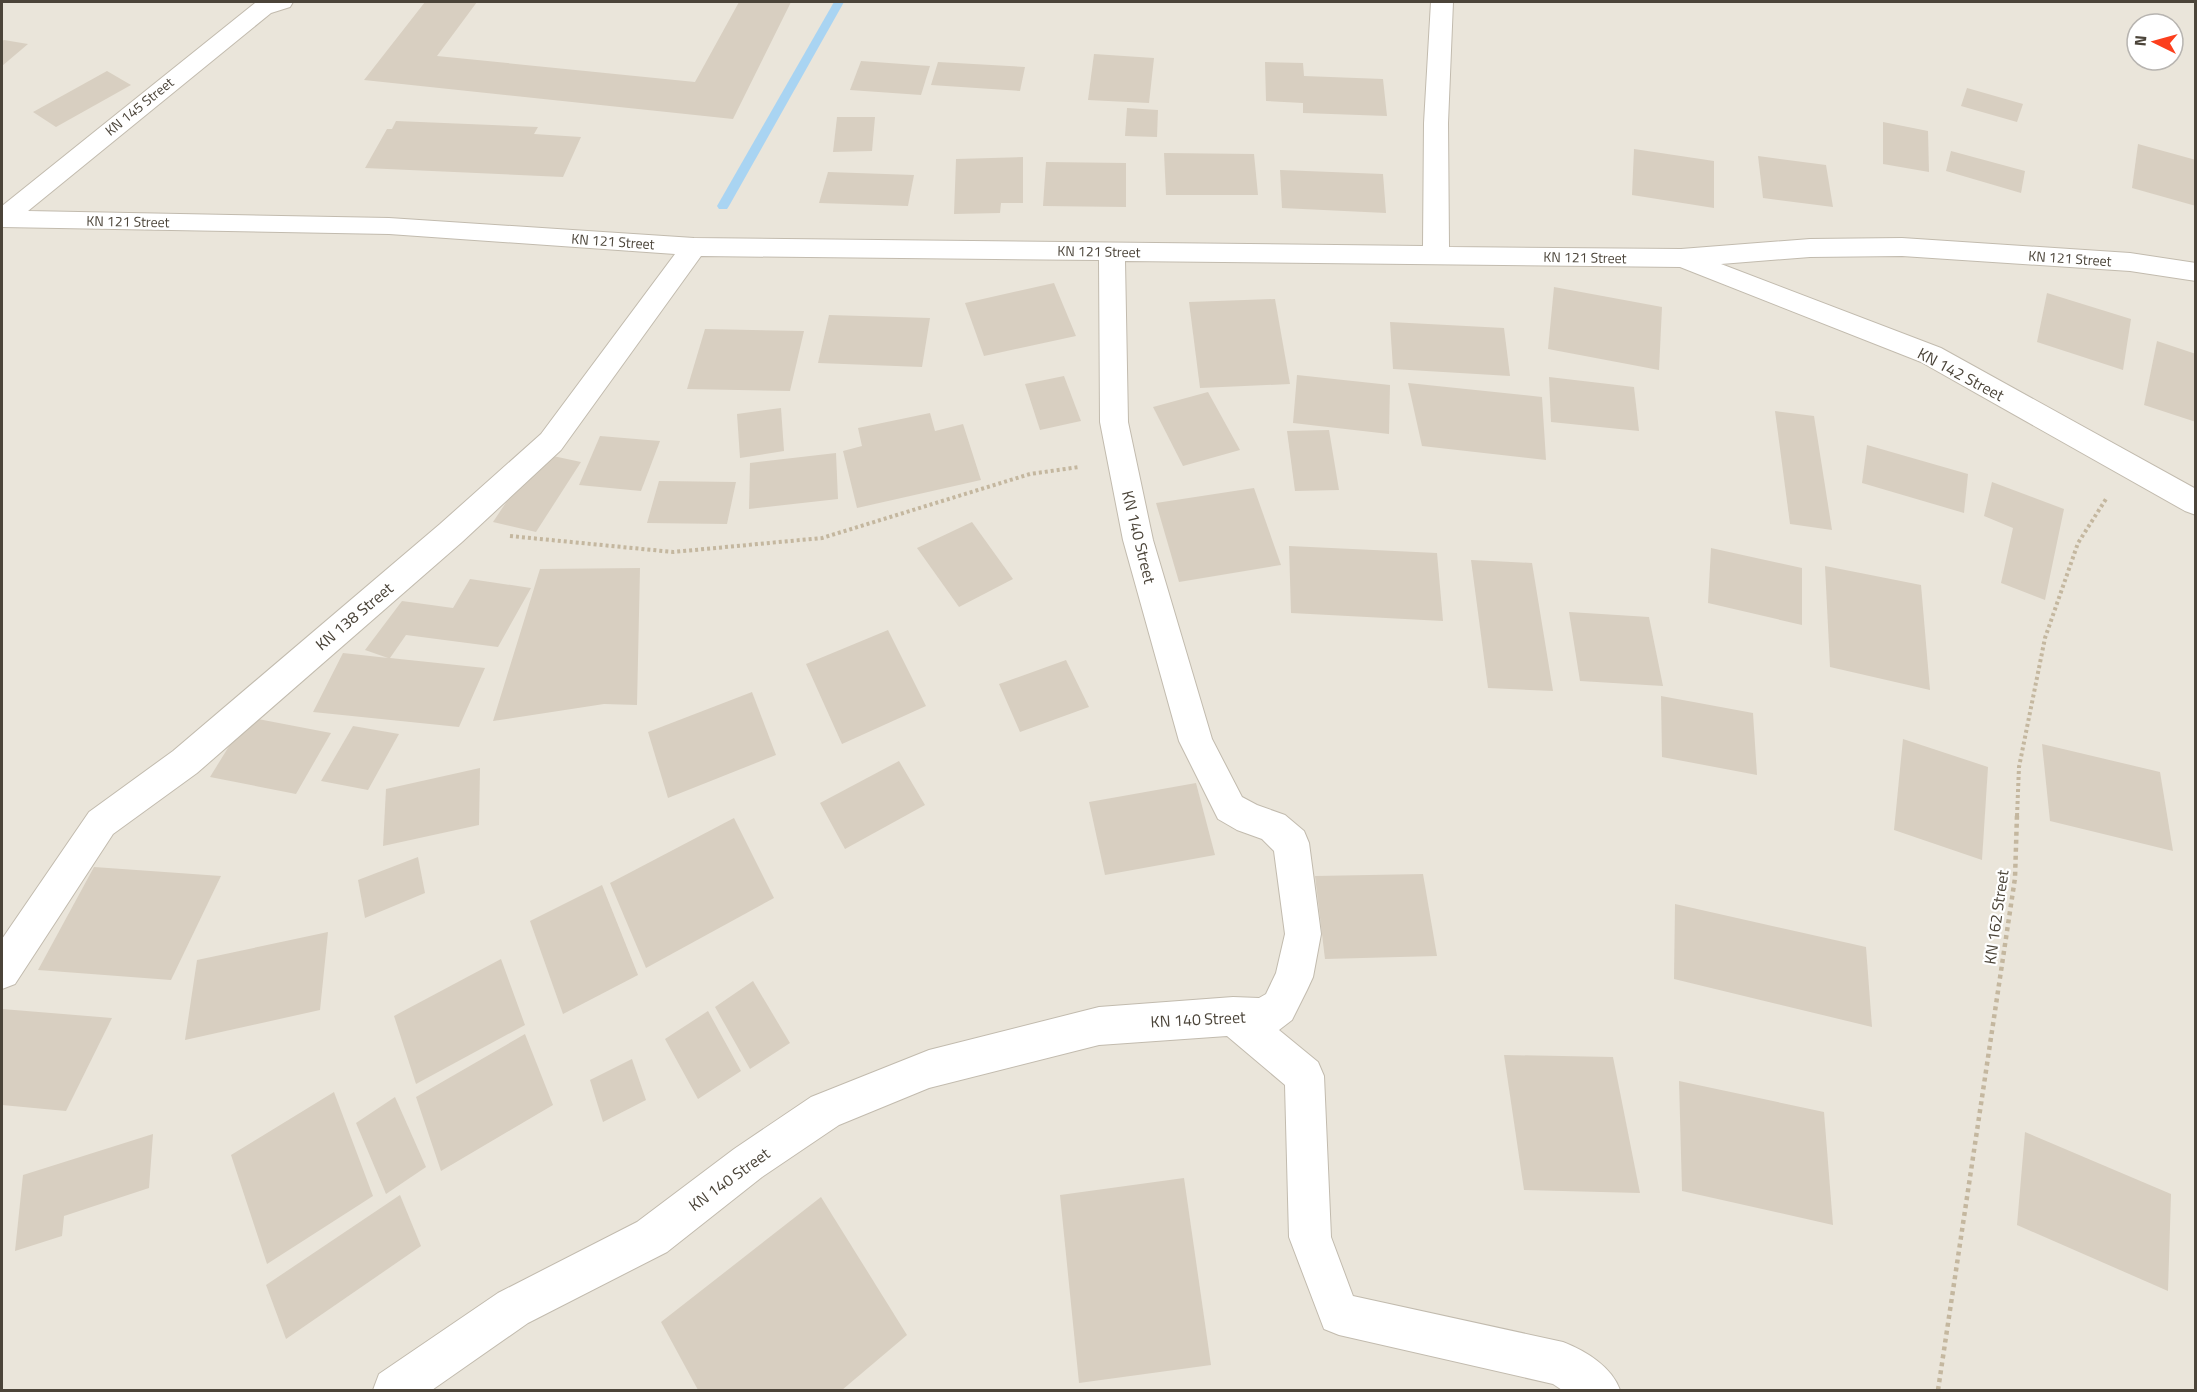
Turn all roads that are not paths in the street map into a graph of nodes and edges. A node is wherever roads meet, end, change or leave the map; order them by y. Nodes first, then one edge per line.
1 (1442, 2) edge
2 (263, 4) edge
3 (2, 219) edge
4 (694, 247) junction
5 (1112, 251) junction
6 (1436, 255) junction
7 (1681, 258) junction
8 (2196, 272) edge
9 (2196, 503) edge
10 (2, 971) edge
11 (1233, 1016) junction
12 (395, 1390) edge
13 (1598, 1390) edge

1 - 6 street
2 - 3 street, KN 145 Street
3 - 4 street, KN 121 Street
4 - 5 street, KN 121 Street
4 - 10 street, KN 138 Street
5 - 6 street, KN 121 Street
5 - 11 street, KN 140 Street
6 - 7 street, KN 121 Street
7 - 8 street, KN 121 Street
7 - 9 street, KN 142 Street
11 - 12 street, KN 140 Street
11 - 13 street

